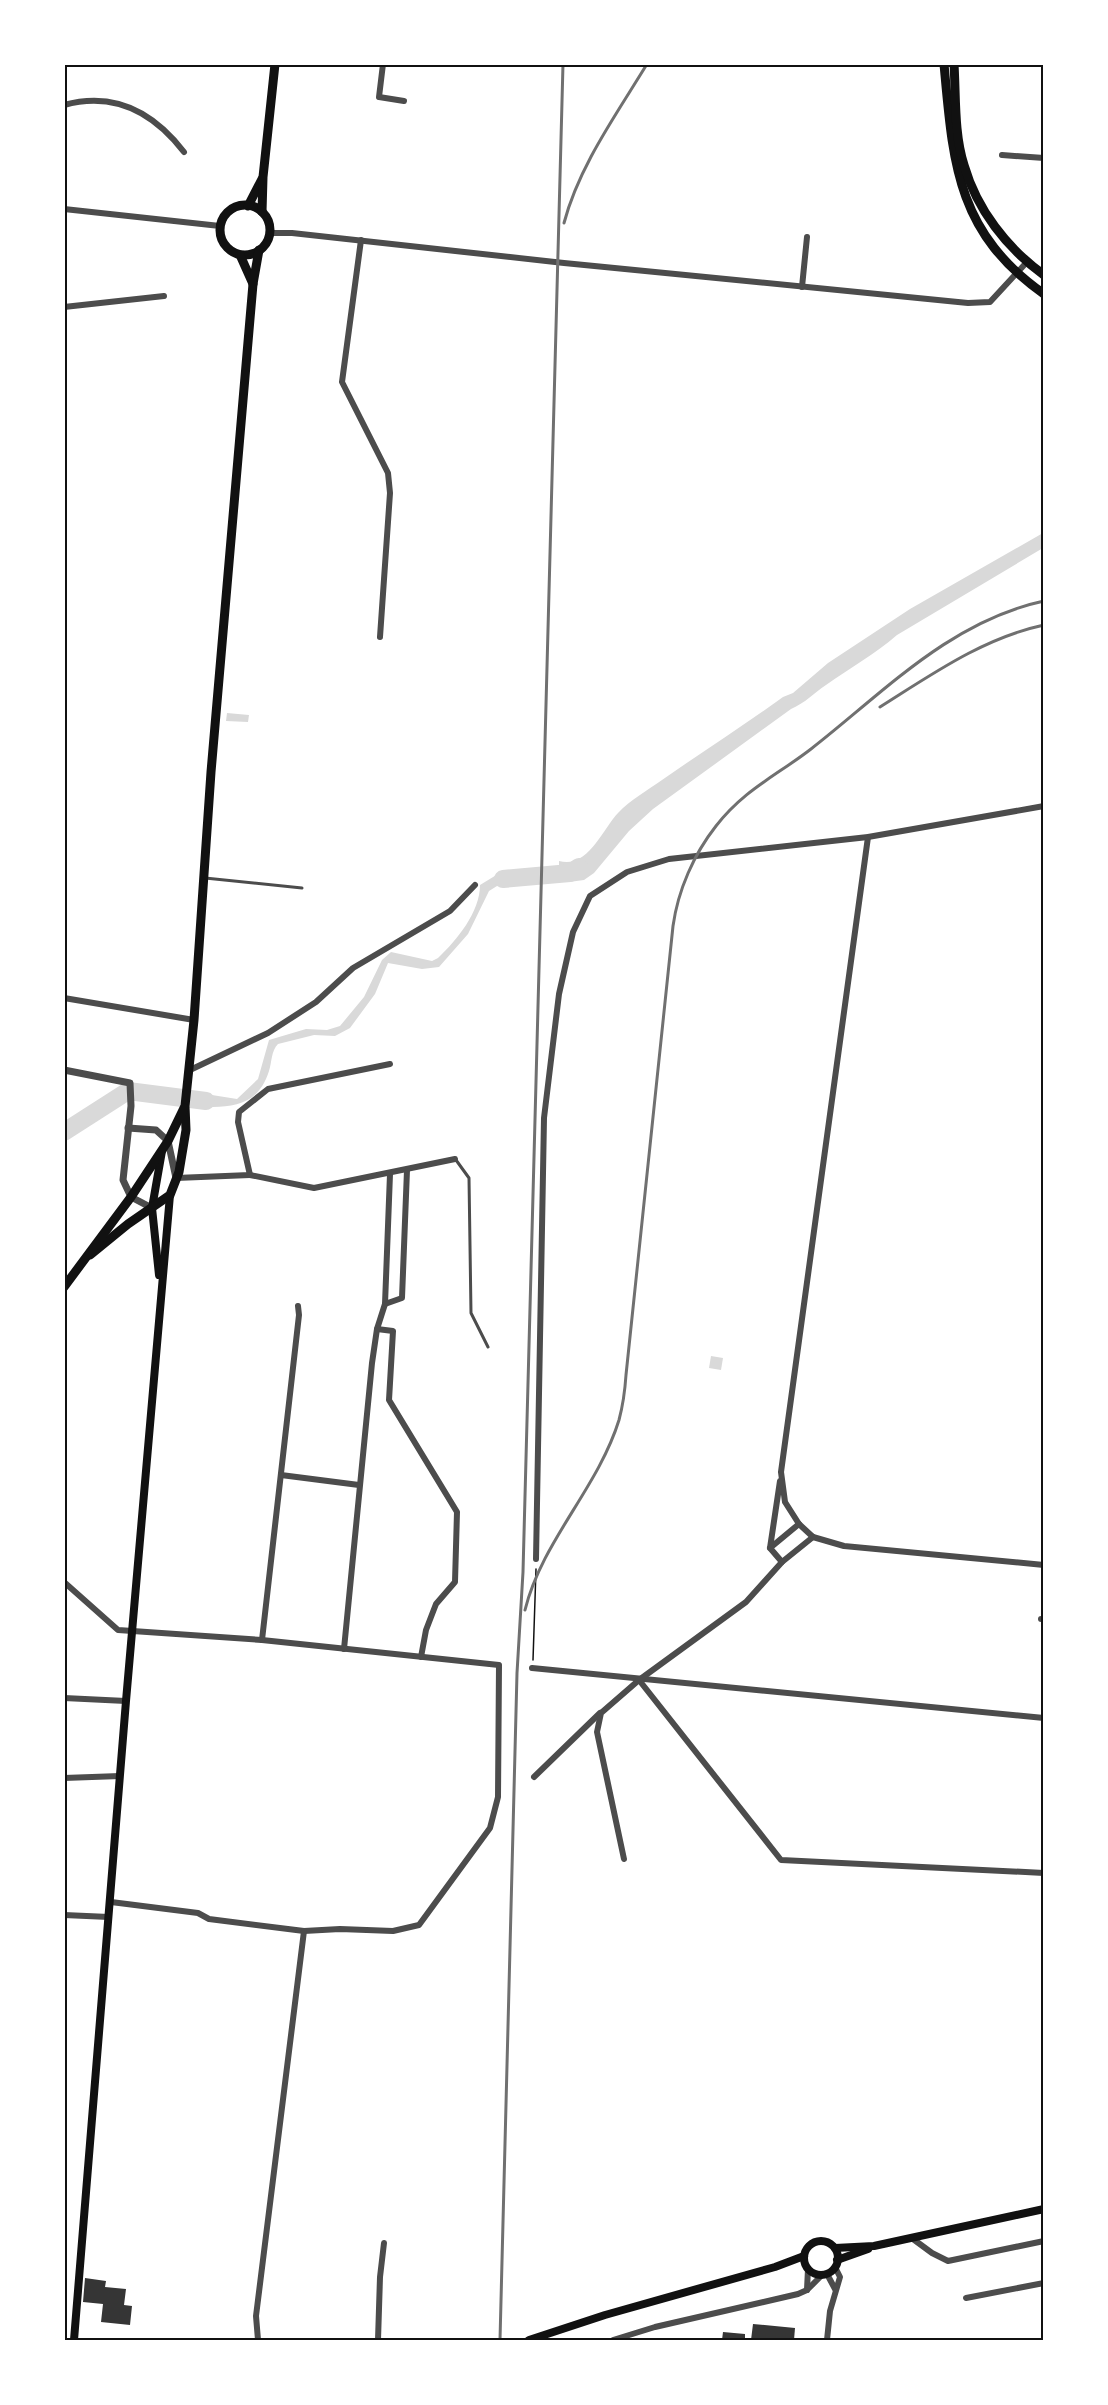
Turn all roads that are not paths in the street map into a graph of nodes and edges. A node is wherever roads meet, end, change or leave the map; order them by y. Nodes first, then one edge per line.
1 (275, 64) edge
2 (383, 64) edge
3 (944, 64) edge
4 (954, 64) edge
5 (404, 101) dead end
6 (64, 105) edge
7 (184, 152) dead end
8 (1002, 155) dead end
9 (1044, 158) edge
10 (263, 177) junction
11 (248, 206) junction
12 (64, 209) edge
13 (262, 212) junction
14 (220, 226) junction
15 (270, 233) junction
16 (807, 237) dead end
17 (361, 240) junction
18 (259, 250) junction
19 (240, 255) junction
20 (1026, 263) junction
21 (1017, 274) junction
22 (1044, 276) edge
23 (253, 284) junction
24 (802, 287) junction
25 (1044, 294) edge
26 (164, 296) dead end
27 (64, 307) edge
28 (380, 637) dead end
29 (1044, 806) edge
30 (868, 837) junction
31 (203, 878) junction
32 (475, 885) dead end
33 (302, 888) dead end
34 (64, 998) edge
35 (194, 1020) junction
36 (390, 1064) dead end
37 (64, 1070) edge
38 (190, 1070) junction
39 (185, 1106) junction
40 (128, 1128) junction
41 (168, 1141) junction
42 (162, 1150) junction
43 (455, 1159) joint
44 (407, 1170) junction
45 (390, 1174) junction
46 (250, 1175) junction
47 (176, 1178) junction
48 (170, 1195) junction
49 (131, 1197) junction
50 (152, 1208) junction
51 (90, 1255) junction
52 (64, 1287) edge
53 (161, 1295) junction
54 (385, 1304) junction
55 (298, 1306) dead end
56 (377, 1329) junction
57 (488, 1347) dead end
58 (781, 1472) junction
59 (281, 1475) junction
60 (359, 1485) junction
61 (799, 1524) junction
62 (813, 1537) junction
63 (770, 1548) junction
64 (536, 1559) road end
65 (782, 1562) junction
66 (1044, 1565) edge
67 (64, 1582) edge
68 (132, 1631) junction
69 (262, 1640) junction
70 (344, 1649) junction
71 (420, 1657) junction
72 (532, 1668) road end
73 (639, 1680) junction
74 (64, 1698) edge
75 (126, 1701) junction
76 (601, 1713) junction
77 (1044, 1718) edge
78 (120, 1776) junction
79 (534, 1777) dead end
80 (64, 1778) edge
81 (624, 1859) dead end
82 (1044, 1873) edge
83 (111, 1902) junction
84 (64, 1915) edge
85 (109, 1917) junction
86 (304, 1931) junction
87 (1044, 2209) edge
88 (913, 2239) junction
89 (1044, 2241) edge
90 (384, 2243) dead end
91 (874, 2246) junction
92 (835, 2248) junction
93 (804, 2256) junction
94 (836, 2264) junction
95 (775, 2267) junction
96 (807, 2267) junction
97 (824, 2274) junction
98 (1044, 2283) edge
99 (807, 2290) junction
100 (836, 2292) junction
101 (966, 2298) dead end
102 (74, 2340) edge
103 (258, 2340) edge
104 (378, 2340) edge
105 (529, 2340) edge
106 (613, 2340) edge
107 (827, 2340) edge

1 - 10 main road
2 - 5 street
3 - 21 main road
4 - 20 main road
6 - 7 street
8 - 9 street
10 - 11 main road
10 - 13 main road
11 - 13 main road
11 - 14 main road
12 - 14 street
13 - 15 main road
14 - 19 main road
15 - 17 street
15 - 18 main road
16 - 24 street
17 - 24 street
17 - 28 street
18 - 19 main road
18 - 23 main road
19 - 23 main road
20 - 21 street
20 - 22 main road
21 - 24 street
21 - 25 main road
23 - 31 main road
26 - 27 street
29 - 30 street
30 - 58 street
30 - 64 street
31 - 33 lane
31 - 35 main road
32 - 38 street
34 - 35 street
35 - 38 main road
36 - 46 street
37 - 40 street
38 - 39 main road
39 - 41 main road
39 - 47 main road
40 - 41 street
40 - 49 street
41 - 42 main road
41 - 47 street
42 - 49 main road
42 - 50 main road
43 - 44 street
43 - 57 lane
44 - 45 street
44 - 54 street
45 - 46 street
45 - 54 street
46 - 47 street
47 - 48 main road
48 - 50 main road
48 - 53 main road
49 - 50 street
49 - 51 main road
50 - 51 main road
50 - 53 main road
51 - 52 main road
53 - 68 main road
54 - 56 street
55 - 59 street
56 - 60 street
56 - 71 street
58 - 61 street
58 - 63 street
59 - 60 street
59 - 69 street
60 - 70 street
61 - 62 street
61 - 63 street
62 - 65 street
62 - 66 street
63 - 65 street
65 - 73 street
67 - 68 street
68 - 69 street
68 - 75 main road
69 - 70 street
70 - 71 street
71 - 86 street
72 - 73 street
73 - 76 street
73 - 77 street
73 - 82 street
74 - 75 street
75 - 78 main road
76 - 79 street
76 - 81 street
78 - 80 street
78 - 83 main road
83 - 85 main road
83 - 86 street
84 - 85 street
85 - 102 main road
86 - 103 street
87 - 88 main road
88 - 89 street
88 - 91 main road
90 - 104 street
91 - 92 main road
91 - 94 main road
92 - 93 main road
92 - 94 main road
93 - 95 main road
93 - 96 main road
94 - 97 main road
94 - 100 street
95 - 96 main road
95 - 105 main road
96 - 97 main road
96 - 99 street
97 - 99 street
97 - 100 street
98 - 101 street
99 - 106 street
100 - 107 street

